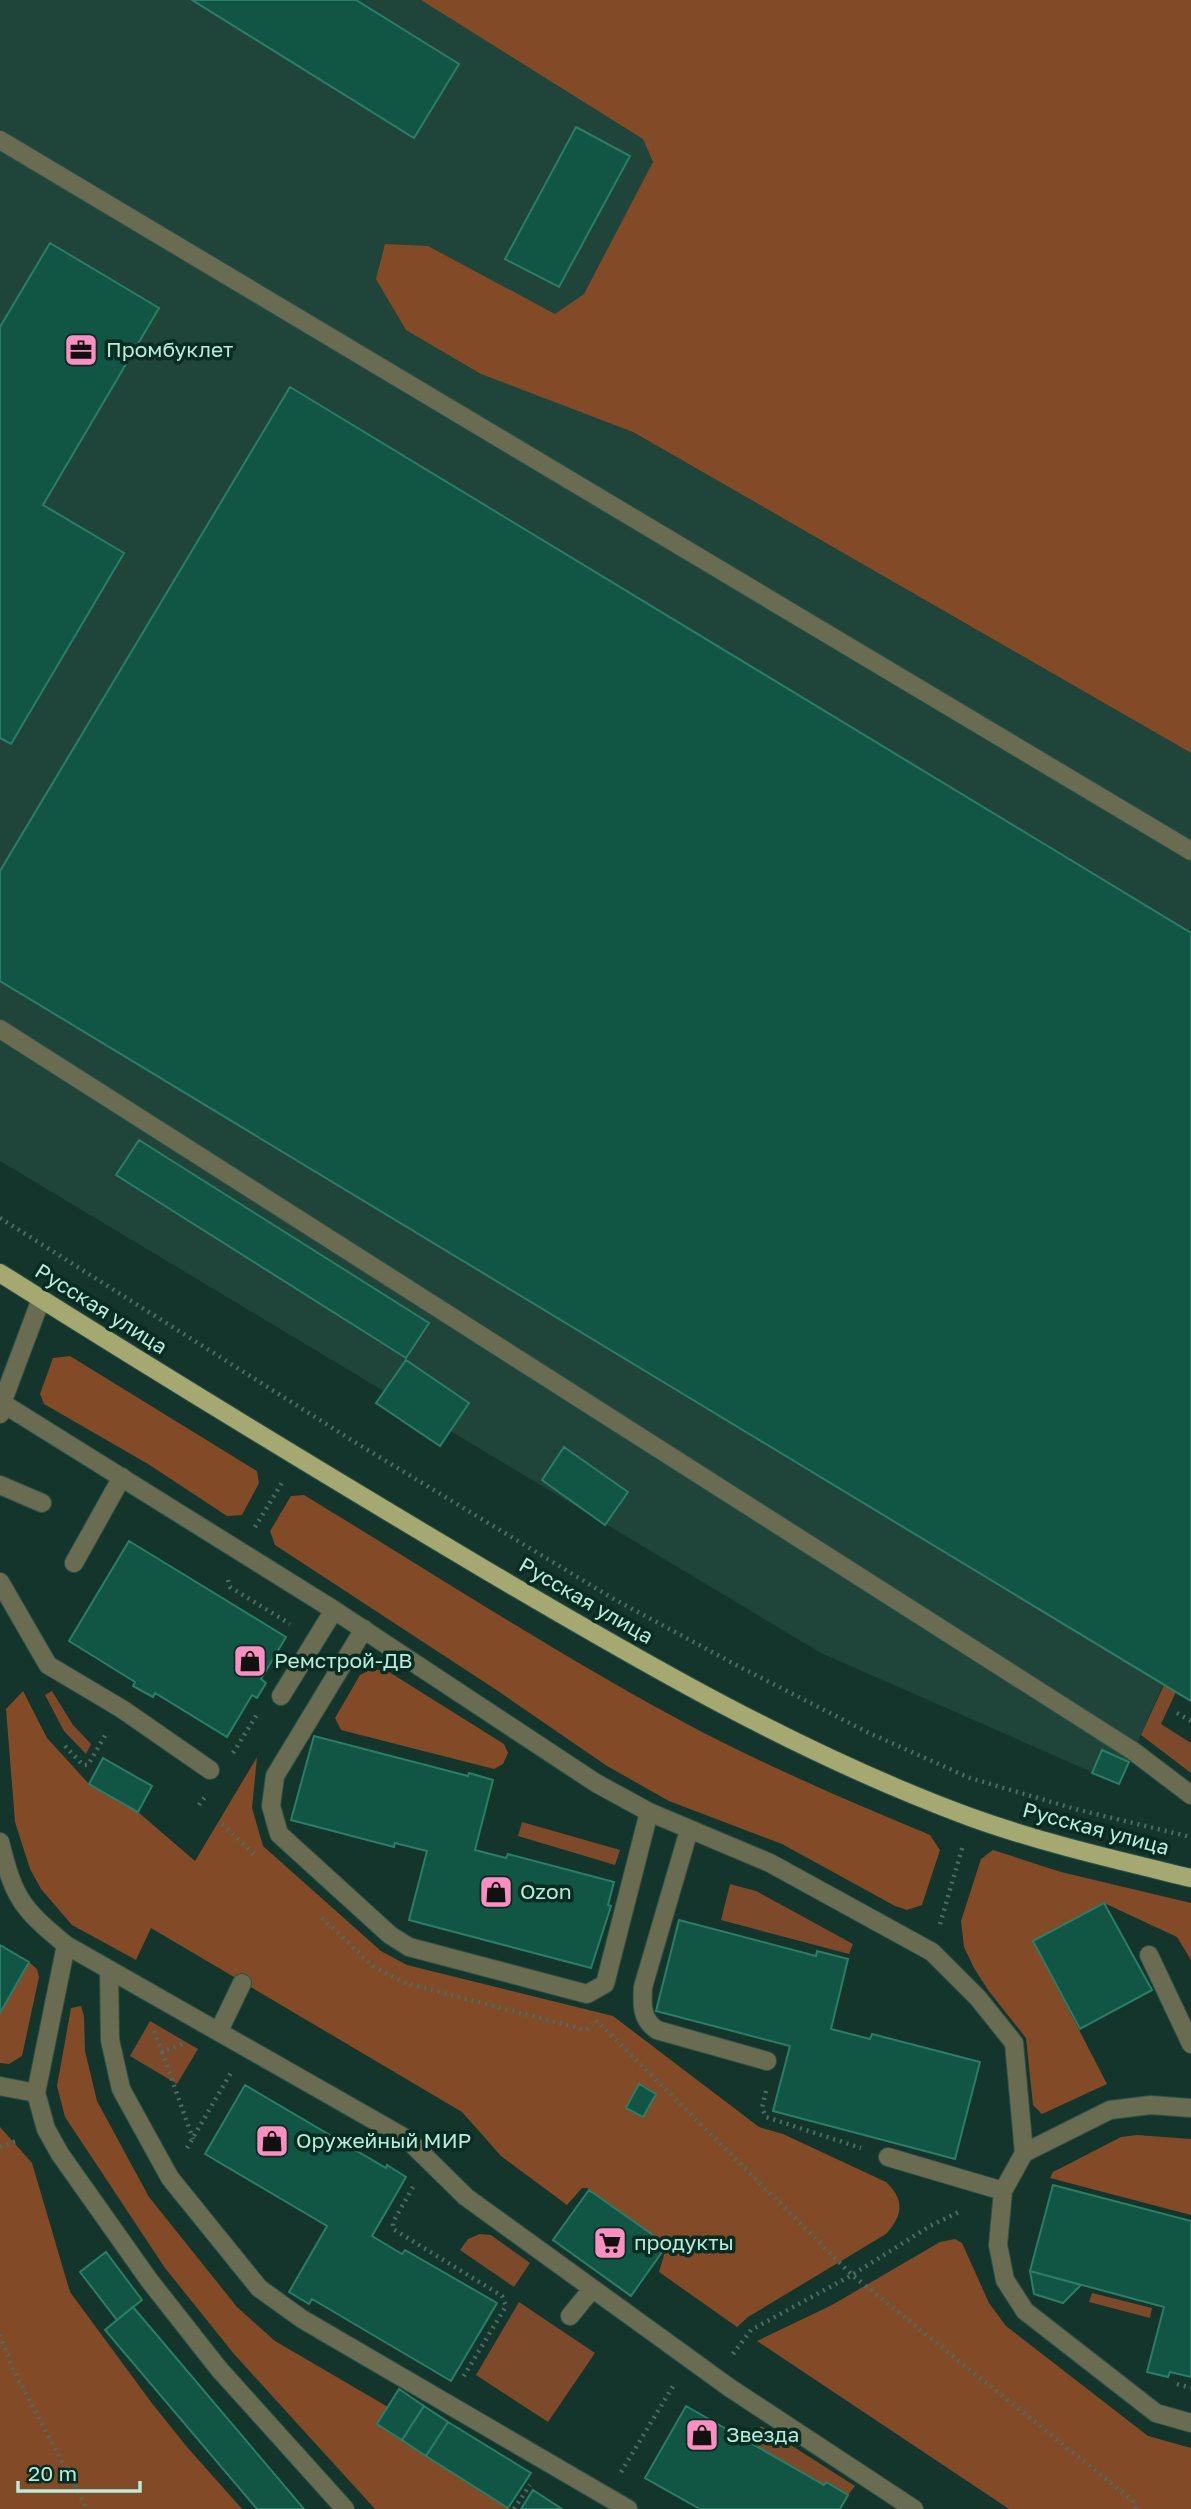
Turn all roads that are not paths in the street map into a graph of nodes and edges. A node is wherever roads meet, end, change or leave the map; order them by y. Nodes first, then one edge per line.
1 (0, 140) edge
2 (1191, 851) edge
3 (0, 1029) edge
4 (0, 1273) edge
5 (41, 1299) junction
6 (1, 1409) edge
7 (122, 1477) junction
8 (0, 1485) edge
9 (42, 1503) dead end
10 (74, 1563) dead end
11 (0, 1582) edge
12 (334, 1610) junction
13 (364, 1629) junction
14 (281, 1696) dead end
15 (210, 1770) road end
16 (1191, 1796) edge
17 (649, 1812) junction
18 (689, 1830) junction
19 (0, 1842) edge
20 (1191, 1878) edge
21 (65, 1945) junction
22 (1149, 1955) dead end
23 (109, 1970) junction
24 (242, 1983) dead end
25 (219, 2031) junction
26 (1191, 2044) edge
27 (767, 2061) road end
28 (0, 2085) edge
29 (36, 2093) junction
30 (1191, 2108) edge
31 (1024, 2153) junction
32 (888, 2157) road end
33 (1003, 2192) junction
34 (592, 2289) junction
35 (570, 2316) dead end
36 (1191, 2423) edge
37 (345, 2509) edge
38 (628, 2509) edge
39 (914, 2509) edge

1 - 2 lane
3 - 16 lane
4 - 5 main road, Русская улица
5 - 6 lane
5 - 20 main road, Русская улица
6 - 7 lane
7 - 10 lane
7 - 12 lane
8 - 9 lane
11 - 15 lane
12 - 13 lane
12 - 14 lane
13 - 17 lane
13 - 17 lane
17 - 18 lane
18 - 27 lane
18 - 31 lane
19 - 21 lane
21 - 23 lane
21 - 29 lane
22 - 26 lane
23 - 25 lane
23 - 38 lane
24 - 25 lane
25 - 34 lane
28 - 29 lane
29 - 37 lane
30 - 31 lane
31 - 33 lane
32 - 33 lane
33 - 36 lane
34 - 35 lane
34 - 39 lane

